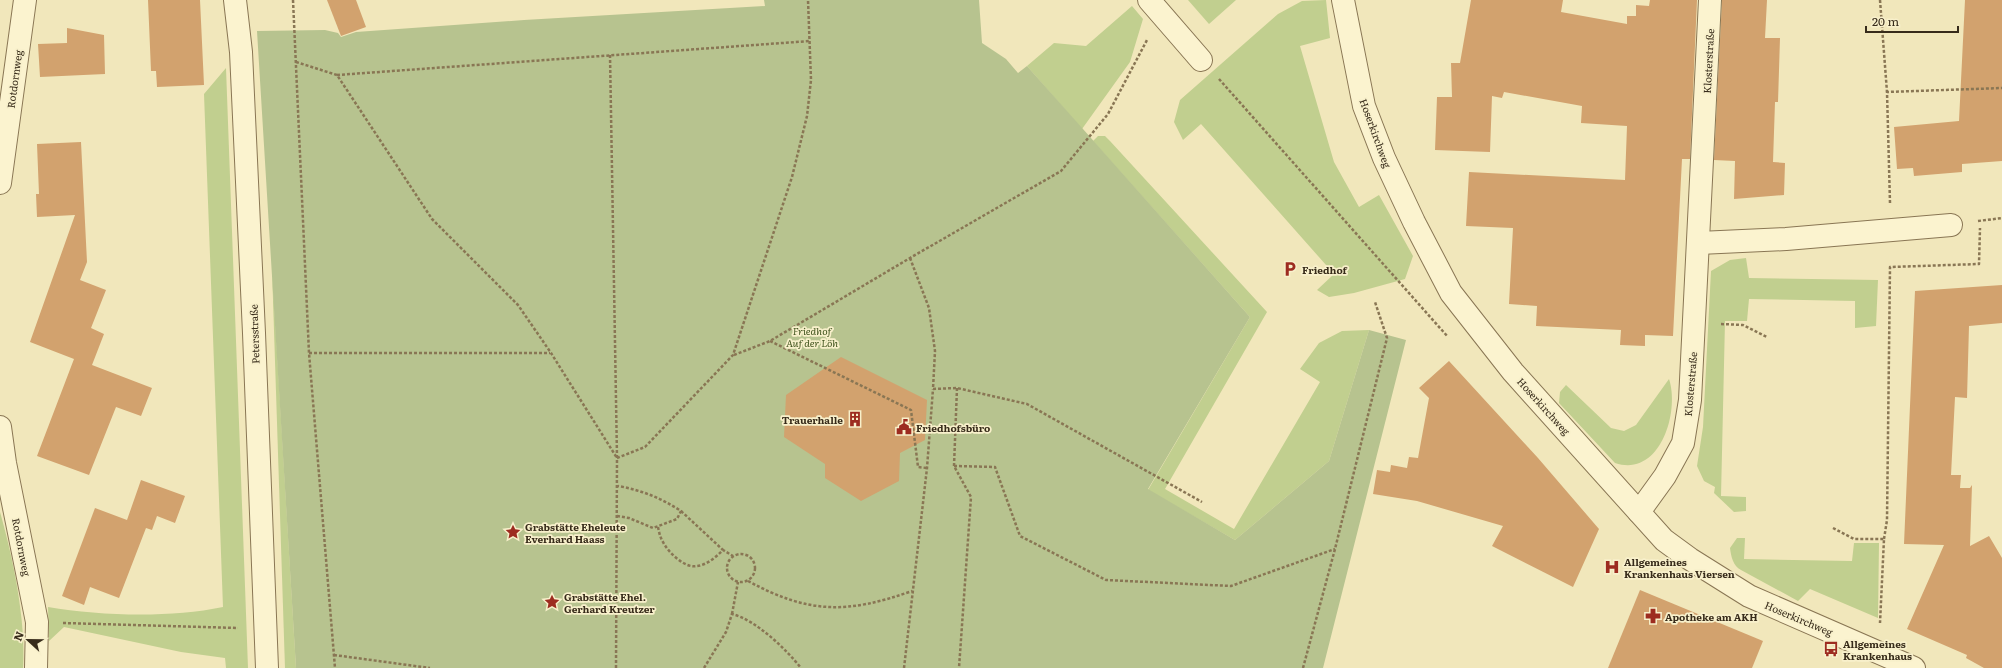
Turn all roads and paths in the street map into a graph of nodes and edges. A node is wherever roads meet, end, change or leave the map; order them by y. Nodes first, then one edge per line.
1 (25, 0) edge
2 (235, 0) edge
3 (293, 0) edge
4 (808, 0) edge
5 (1343, 0) edge
6 (1710, 0) edge
7 (1880, 0) edge
8 (1155, 7) edge
9 (810, 41) junction
10 (610, 55) junction
11 (1201, 60) dead end
12 (296, 62) junction
13 (337, 75) junction
14 (2002, 88) edge
15 (1887, 92) junction
16 (0, 183) edge
17 (1980, 221) dead end
18 (1951, 225) dead end
19 (1891, 230) junction
20 (1699, 243) junction
21 (910, 258) junction
22 (1375, 302) dead end
23 (1694, 323) junction
24 (1768, 337) dead end
25 (770, 340) junction
26 (551, 352) junction
27 (309, 353) junction
28 (733, 355) junction
29 (957, 388) junction
30 (933, 389) junction
31 (0, 427) edge
32 (617, 458) junction
33 (954, 466) junction
34 (927, 468) junction
35 (618, 486) junction
36 (1202, 502) dead end
37 (681, 511) junction
38 (1639, 512) junction
39 (617, 516) junction
40 (658, 527) junction
41 (1833, 528) dead end
42 (1884, 539) junction
43 (1335, 549) junction
44 (723, 550) junction
45 (732, 556) junction
46 (748, 581) junction
47 (738, 582) junction
48 (912, 591) junction
49 (732, 614) junction
50 (37, 622) junction
51 (265, 629) junction
52 (1878, 651) junction
53 (334, 655) junction
54 (36, 668) edge
55 (267, 668) edge
56 (334, 668) edge
57 (430, 668) edge
58 (616, 668) edge
59 (704, 668) edge
60 (801, 668) edge
61 (904, 668) edge
62 (959, 668) edge
63 (1303, 668) edge
64 (1914, 668) edge

1 - 16 street, Rotdornweg
2 - 51 street, Petersstraße
3 - 12 path
4 - 9 path
5 - 38 street, Hoserkirchweg
6 - 20 street, Klosterstraße
7 - 15 path
8 - 11 street
8 - 21 path
9 - 10 path
9 - 28 path
10 - 13 path
10 - 32 path
12 - 13 path
12 - 27 path
13 - 26 path
14 - 15 path
15 - 19 path
17 - 42 path
18 - 19 street
19 - 20 street
20 - 23 street, Klosterstraße
21 - 25 path
21 - 30 path
22 - 43 path
23 - 24 path
23 - 38 street, Klosterstraße
25 - 28 path
25 - 34 path
26 - 27 path
26 - 32 path
27 - 53 path
28 - 32 path
29 - 30 path
29 - 33 path
29 - 36 path
30 - 34 path
31 - 50 street, Rotdornweg
32 - 35 path
33 - 43 path
33 - 62 path
34 - 48 path
35 - 37 path
35 - 39 path
37 - 40 path
37 - 44 path
38 - 52 street, Hoserkirchweg
39 - 40 path
39 - 58 path
40 - 44 path
41 - 42 path
42 - 52 path
43 - 63 path
44 - 45 path
45 - 46 path
45 - 47 path
46 - 47 path
46 - 48 path
47 - 49 path
48 - 61 path
49 - 59 path
49 - 60 path
50 - 51 path
50 - 54 street, Rotdornweg
51 - 55 street, Petersstraße
52 - 64 street, Hoserkirchweg
53 - 56 path
53 - 57 path

